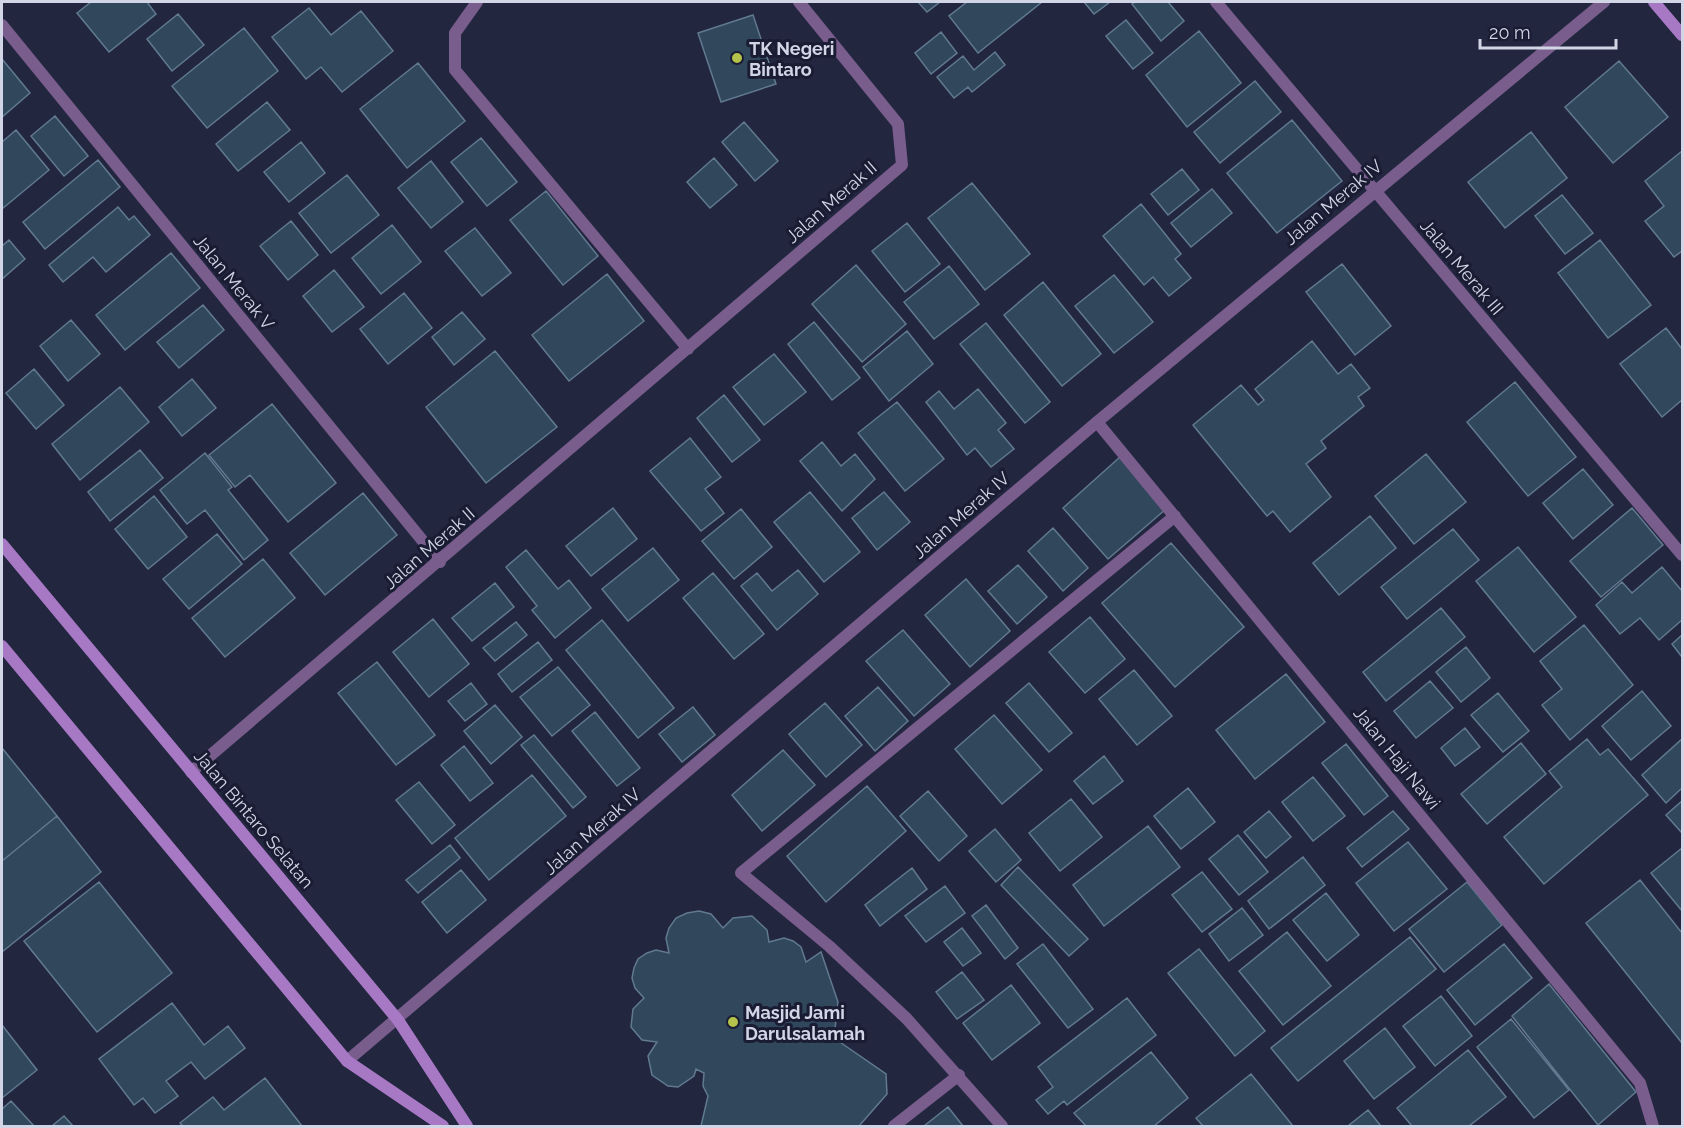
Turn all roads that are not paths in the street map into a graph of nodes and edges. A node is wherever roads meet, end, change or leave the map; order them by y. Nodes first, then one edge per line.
1 (477, 2) edge
2 (799, 2) edge
3 (1216, 2) edge
4 (1604, 2) edge
5 (1654, 2) edge
6 (2, 25) edge
7 (1683, 35) edge
8 (1376, 190) junction
9 (688, 349) junction
10 (1097, 422) junction
11 (1175, 516) junction
12 (2, 544) edge
13 (1683, 555) edge
14 (440, 562) junction
15 (2, 646) edge
16 (191, 772) junction
17 (398, 1020) junction
18 (347, 1061) junction
19 (959, 1075) junction
20 (443, 1126) edge
21 (467, 1126) edge
22 (894, 1126) edge
23 (1002, 1126) edge
24 (1653, 1126) edge

1 - 9 street
2 - 9 street, Jalan Merak II
3 - 8 street, Jalan Merak III
4 - 8 street, Jalan Merak IV
5 - 7 street
6 - 14 street, Jalan Merak V
8 - 10 street, Jalan Merak IV
8 - 13 street, Jalan Merak III
9 - 14 street, Jalan Merak II
10 - 11 street, Jalan Haji Nawi
10 - 17 street, Jalan Merak IV
11 - 19 street
11 - 24 street, Jalan Haji Nawi
12 - 16 street, Jalan Bintaro Selatan
14 - 16 street, Jalan Merak II
15 - 18 street
16 - 17 street, Jalan Bintaro Selatan
17 - 18 street, Jalan Merak IV
17 - 21 street, Jalan Bintaro Selatan
18 - 20 street
19 - 22 street
19 - 23 street

